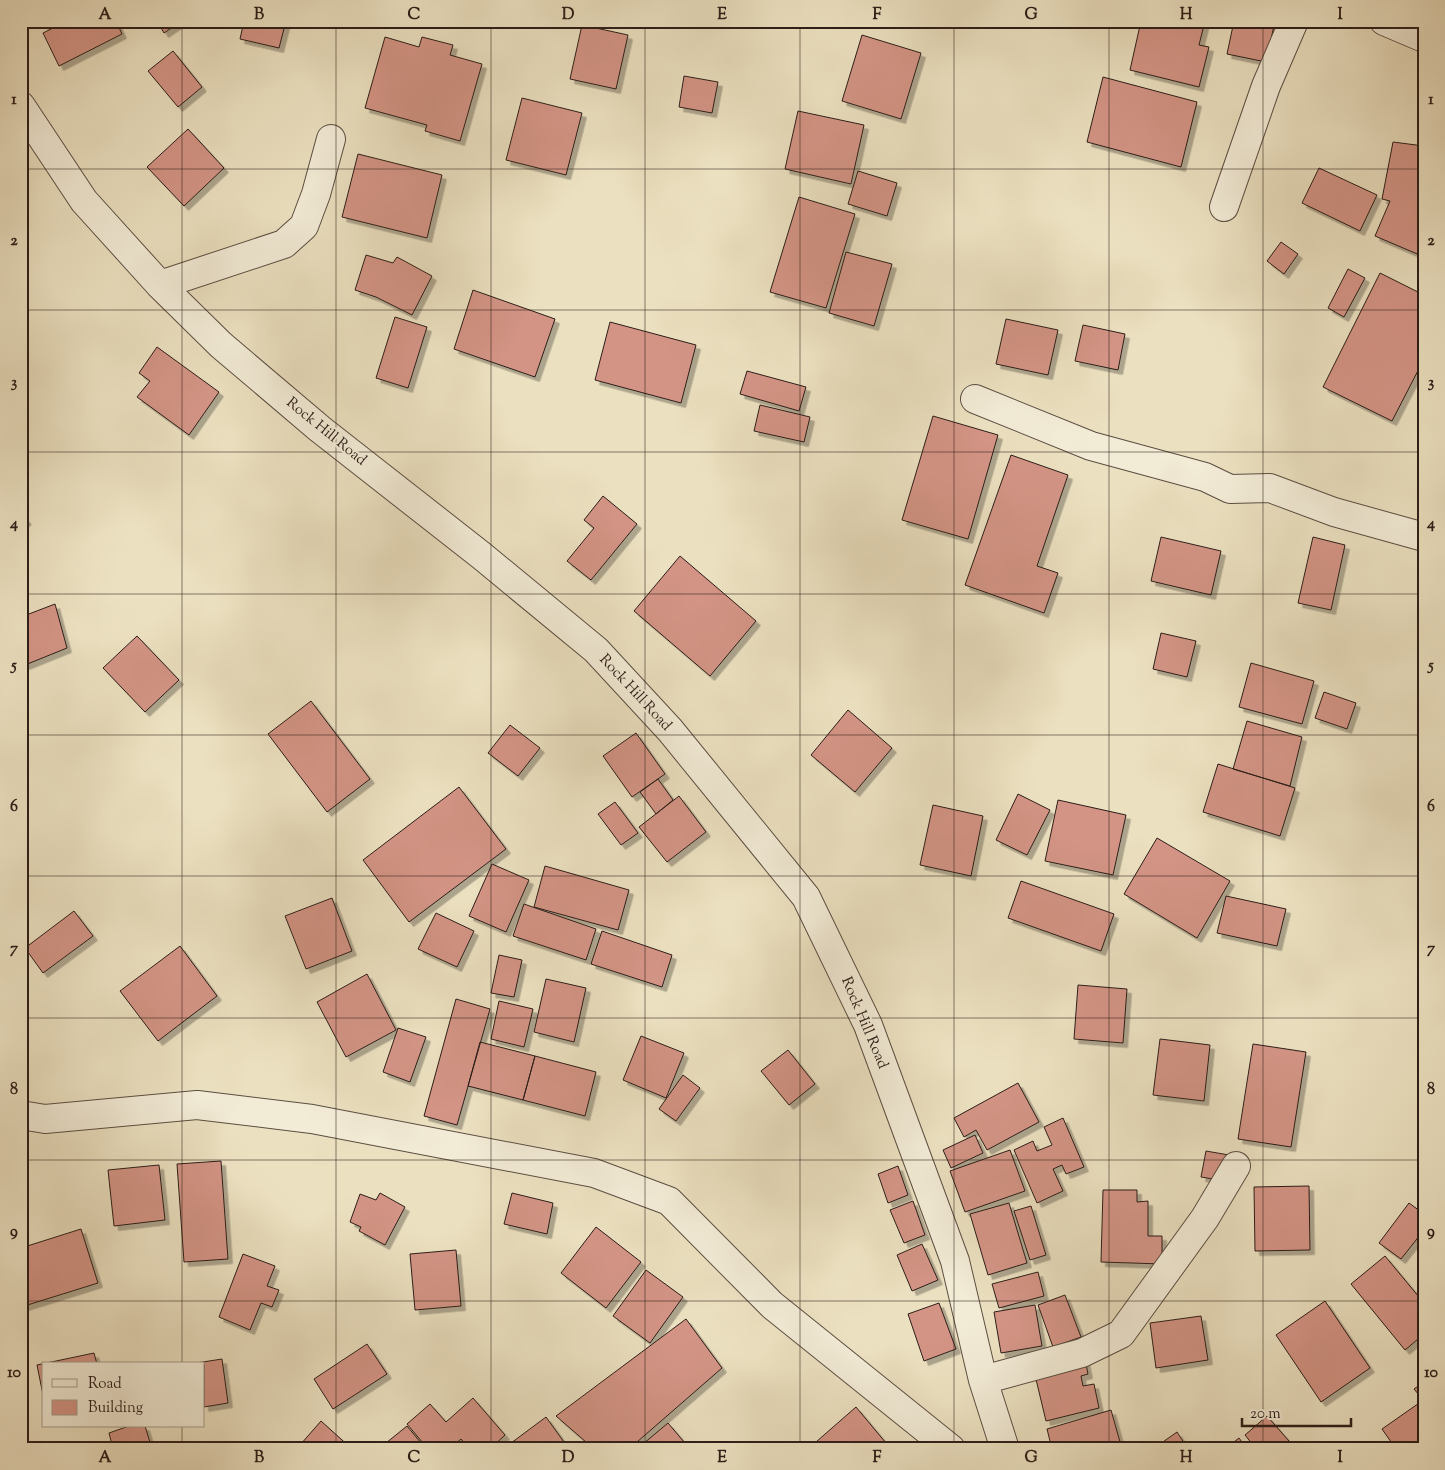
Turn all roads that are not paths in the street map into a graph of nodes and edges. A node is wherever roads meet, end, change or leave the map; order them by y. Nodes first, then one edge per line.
1 (1294, 21) edge
2 (1384, 21) edge
3 (1424, 38) edge
4 (21, 106) edge
5 (330, 139) dead end
6 (1224, 207) dead end
7 (160, 285) junction
8 (975, 399) dead end
9 (1424, 537) edge
10 (21, 1115) edge
11 (1236, 1166) dead end
12 (983, 1380) junction
13 (951, 1449) edge
14 (1005, 1449) edge

1 - 6 street
2 - 3 street
4 - 7 street, Rock Hill Road
5 - 7 street
7 - 12 street, Rock Hill Road
8 - 9 street
10 - 13 street
11 - 12 street
12 - 14 street, Rock Hill Road

